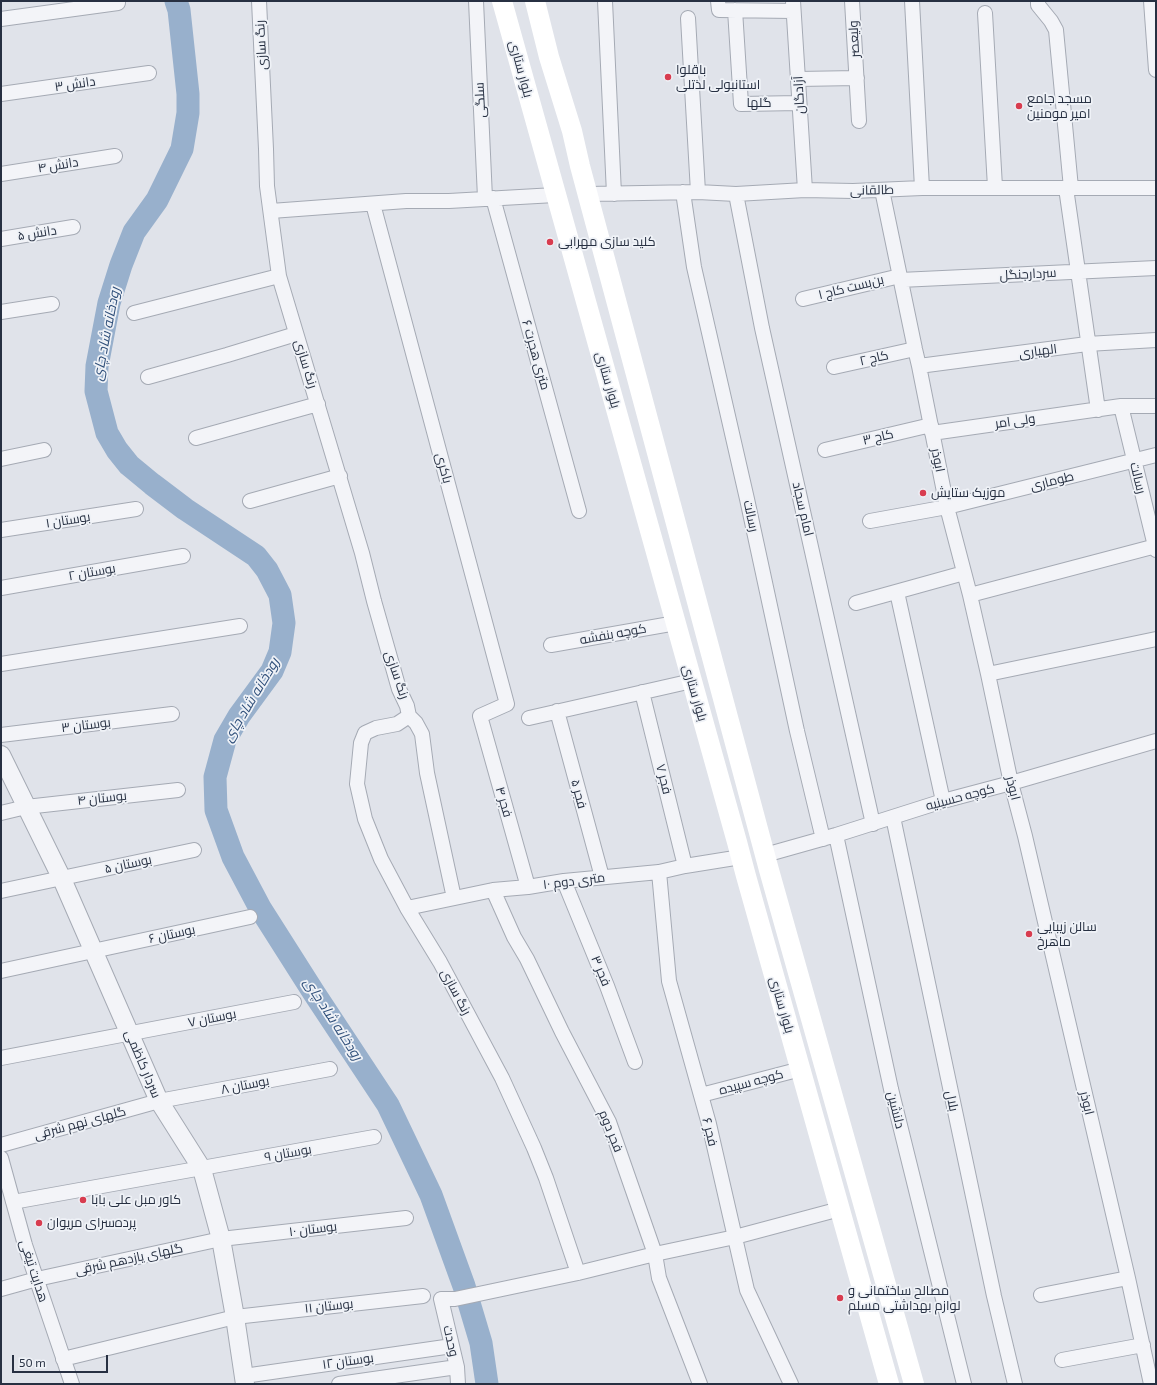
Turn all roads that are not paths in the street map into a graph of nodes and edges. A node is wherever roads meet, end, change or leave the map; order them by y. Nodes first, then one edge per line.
1 (259, 1) edge
2 (476, 1) edge
3 (502, 1) edge
4 (536, 1) edge
5 (605, 1) edge
6 (718, 1) edge
7 (852, 1) edge
8 (912, 1) edge
9 (1038, 1) edge
10 (1151, 1) edge
11 (118, 3) dead end
12 (793, 6) edge
13 (735, 10) junction
14 (985, 13) dead end
15 (688, 18) dead end
16 (1, 19) edge
17 (1156, 70) edge
18 (149, 73) dead end
19 (857, 78) junction
20 (798, 79) junction
21 (1, 94) edge
22 (799, 103) junction
23 (859, 121) dead end
24 (114, 156) dead end
25 (1, 174) edge
26 (995, 187) junction
27 (922, 188) junction
28 (1068, 188) junction
29 (1156, 188) edge
30 (805, 190) junction
31 (882, 190) junction
32 (587, 191) junction
33 (683, 192) junction
34 (698, 192) junction
35 (614, 194) junction
36 (736, 194) junction
37 (556, 196) junction
38 (489, 198) junction
39 (373, 204) junction
40 (271, 211) junction
41 (73, 227) dead end
42 (1, 239) edge
43 (1156, 268) edge
44 (1077, 271) junction
45 (279, 276) junction
46 (900, 278) junction
47 (803, 299) dead end
48 (52, 304) dead end
49 (1, 312) edge
50 (134, 313) dead end
51 (296, 334) junction
52 (1156, 340) edge
53 (1087, 344) junction
54 (915, 349) junction
55 (920, 366) junction
56 (834, 367) dead end
57 (148, 376) dead end
58 (318, 404) junction
59 (1121, 406) junction
60 (1156, 406) edge
61 (1098, 410) junction
62 (932, 429) junction
63 (196, 438) dead end
64 (44, 450) dead end
65 (825, 450) dead end
66 (1156, 455) edge
67 (1, 459) edge
68 (1134, 461) junction
69 (340, 476) junction
70 (250, 501) dead end
71 (947, 507) junction
72 (136, 509) dead end
73 (579, 511) dead end
74 (870, 521) dead end
75 (1, 530) edge
76 (1156, 548) edge
77 (184, 556) dead end
78 (964, 573) junction
79 (1, 588) edge
80 (897, 592) junction
81 (970, 595) junction
82 (856, 604) dead end
83 (676, 623) junction
84 (240, 626) dead end
85 (1156, 639) edge
86 (551, 645) dead end
87 (1, 664) edge
88 (988, 674) junction
89 (692, 681) junction
90 (642, 692) junction
91 (557, 711) junction
92 (172, 714) dead end
93 (409, 716) junction
94 (480, 716) joint
95 (529, 718) dead end
96 (1, 735) edge
97 (1155, 745) edge
98 (1, 755) edge
99 (1011, 783) junction
100 (178, 790) dead end
101 (943, 801) junction
102 (26, 807) junction
103 (1, 813) edge
104 (893, 817) junction
105 (873, 824) junction
106 (760, 835) junction
107 (829, 837) junction
108 (194, 850) dead end
109 (739, 850) junction
110 (767, 862) junction
111 (685, 866) junction
112 (659, 872) junction
113 (746, 876) junction
114 (602, 877) junction
115 (62, 879) junction
116 (564, 881) junction
117 (528, 887) junction
118 (493, 890) junction
119 (1, 891) edge
120 (454, 898) junction
121 (407, 908) junction
122 (250, 917) dead end
123 (93, 951) junction
124 (1, 971) edge
125 (294, 1002) dead end
126 (130, 1034) junction
127 (1, 1058) edge
128 (635, 1062) dead end
129 (330, 1069) dead end
130 (801, 1069) junction
131 (701, 1095) junction
132 (159, 1101) junction
133 (374, 1137) dead end
134 (1, 1145) edge
135 (1, 1158) edge
136 (202, 1169) junction
137 (8, 1195) edge
138 (840, 1209) junction
139 (406, 1218) dead end
140 (735, 1237) junction
141 (221, 1239) junction
142 (656, 1254) junction
143 (578, 1273) junction
144 (1128, 1278) junction
145 (37, 1279) junction
146 (1, 1289) edge
147 (1041, 1295) dead end
148 (423, 1296) dead end
149 (236, 1317) junction
150 (1143, 1345) junction
151 (452, 1346) junction
152 (64, 1359) junction
153 (1062, 1360) dead end
154 (457, 1367) junction
155 (244, 1380) edge
156 (72, 1384) edge
157 (339, 1384) edge
158 (458, 1384) edge
159 (700, 1384) edge
160 (791, 1384) edge
161 (889, 1384) edge
162 (914, 1384) edge
163 (964, 1384) edge
164 (1015, 1384) edge
165 (1151, 1384) edge

1 - 40 street, رنگ سازی
2 - 38 street, سلگی
3 - 37 main road, بلوار ستاری
4 - 32 main road, بلوار ستاری
5 - 35 street
6 - 13 street
7 - 19 street, ولیعصر
8 - 27 street
9 - 28 street
10 - 17 street
11 - 16 street
12 - 13 street
12 - 20 street, آزادگان
13 - 22 street, گلها
14 - 26 street
15 - 34 street
18 - 21 street, دانش ۳
19 - 20 street
19 - 23 street, ولیعصر
20 - 22 street, آزادگان
22 - 30 street, آزادگان
24 - 25 street, دانش ۴
26 - 27 street, طالقانی
26 - 28 street, طالقانی
27 - 31 street, طالقانی
28 - 29 street, طالقانی
28 - 44 street
30 - 31 street, طالقانی
30 - 36 street, طالقانی
31 - 46 street, ابوذر
32 - 35 street, طالقانی
32 - 37 main road
32 - 37 main road
32 - 106 main road, بلوار ستاری
33 - 34 street, طالقانی
33 - 35 street, طالقانی
33 - 107 street, رسالت
34 - 36 street, طالقانی
36 - 105 street, امام سجاد
37 - 38 street
37 - 83 main road, بلوار ستاری
38 - 39 street
38 - 73 street, ۶ متری هجرت
39 - 40 street
39 - 94 street, باکری
40 - 45 street, رنگ سازی
41 - 42 street, دانش ۵
43 - 44 street, سردارجنگل
44 - 46 street, سردارجنگل
44 - 53 street
45 - 50 street
45 - 51 street, رنگ سازی
46 - 47 street, بن‌بست کاج ۱
46 - 54 street, ابوذر
48 - 49 street
51 - 57 street
51 - 58 street, رنگ سازی
52 - 53 street, الهیاری
53 - 55 street, الهیاری
53 - 61 street
54 - 55 street, ابوذر
54 - 56 street, کاج ۲
55 - 62 street, ابوذر
58 - 63 street
58 - 69 street, رنگ سازی
59 - 60 street, ولی امر
59 - 61 street, ولی امر
59 - 68 street, رسالت
61 - 62 street, ولی امر
62 - 65 street, کاج ۳
62 - 71 street, ابوذر
64 - 67 street
66 - 68 street, طوماری
68 - 71 street, طوماری
68 - 76 street, رسالت
69 - 70 street
69 - 93 street, رنگ سازی
71 - 74 street, طوماری
71 - 78 street, ابوذر
72 - 75 street, بوستان ۱
76 - 81 street
77 - 79 street, بوستان ۲
78 - 80 street
78 - 81 street, ابوذر
80 - 82 street
80 - 101 street
81 - 88 street, ابوذر
83 - 86 street, کوچه بنفشه
83 - 89 main road, بلوار ستاری
84 - 87 street
85 - 88 street
88 - 99 street, ابوذر
89 - 90 street
89 - 109 main road, بلوار ستاری
90 - 91 street
90 - 111 street, فجر ۷
91 - 95 street
91 - 114 street, فجر ۵
92 - 96 street, بوستان ۳
93 - 120 street, رنگ سازی
93 - 121 street, رنگ سازی
94 - 117 street, فجر ۴
97 - 99 street, کوچه حسینیه
98 - 102 street, سردار کاظمی
99 - 101 street, کوچه حسینیه
99 - 144 street, ابوذر
100 - 102 street, بوستان ۴
101 - 104 street, کوچه حسینیه
102 - 103 street, بوستان ۴
102 - 115 street, سردار کاظمی
104 - 105 street, کوچه حسینیه
104 - 164 street, بلال
105 - 107 street, کوچه حسینیه
106 - 109 main road
106 - 110 main road, بلوار ستاری
107 - 110 street, کوچه حسینیه
107 - 163 street, دلنشین
108 - 115 street, بوستان ۵
109 - 111 street, ۱۰ متری دوم
109 - 113 main road, بلوار ستاری
110 - 113 main road
110 - 162 main road, بلوار ستاری
111 - 112 street, ۱۰ متری دوم
112 - 114 street, ۱۰ متری دوم
112 - 131 street, فجر ۶
113 - 130 main road, بلوار ستاری
114 - 116 street, ۱۰ متری دوم
115 - 119 street, بوستان ۵
115 - 123 street, سردار کاظمی
116 - 117 street, ۱۰ متری دوم
116 - 128 street, فجر ۳
117 - 118 street, ۱۰ متری دوم
118 - 120 street, ۱۰ متری دوم
118 - 142 street, فجر دوم
120 - 121 street, ۱۰ متری دوم
121 - 143 street, رنگ سازی
122 - 123 street, بوستان ۶
123 - 124 street, بوستان ۶
123 - 126 street, سردار کاظمی
125 - 126 street, بوستان ۷
126 - 127 street, بوستان ۷
126 - 132 street, سردار کاظمی
129 - 132 street, بوستان ۸
130 - 131 street, کوچه سپیده
130 - 138 main road, بلوار ستاری
131 - 140 street, فجر ۶
132 - 134 street, گلهای نهم شرقی
132 - 136 street, سردار کاظمی
133 - 136 street, بوستان ۹
135 - 137 street, هدایت تیغی
136 - 137 street, بوستان ۹
136 - 141 street, سردار کاظمی
137 - 145 street, هدایت تیغی
138 - 140 street
138 - 161 main road, بلوار ستاری
139 - 141 street, بوستان ۱۰
140 - 142 street
140 - 160 street, فجر ۶
141 - 145 street, گلهای یازدهم شرقی
141 - 149 street, سردار کاظمی
142 - 143 street
142 - 159 street, فجر دوم
143 - 151 street, وحدت
144 - 147 street
144 - 150 street, ابوذر
145 - 146 street, گلهای یازدهم شرقی
145 - 152 street, هدایت تیغی
148 - 149 street, بوستان ۱۱
149 - 152 street, بوستان ۱۱
149 - 155 street, سردار کاظمی
150 - 153 street
150 - 165 street, ابوذر
151 - 154 street, وحدت
151 - 155 street, بوستان ۱۲
152 - 156 street, هدایت تیغی
154 - 157 street
154 - 158 street, وحدت

